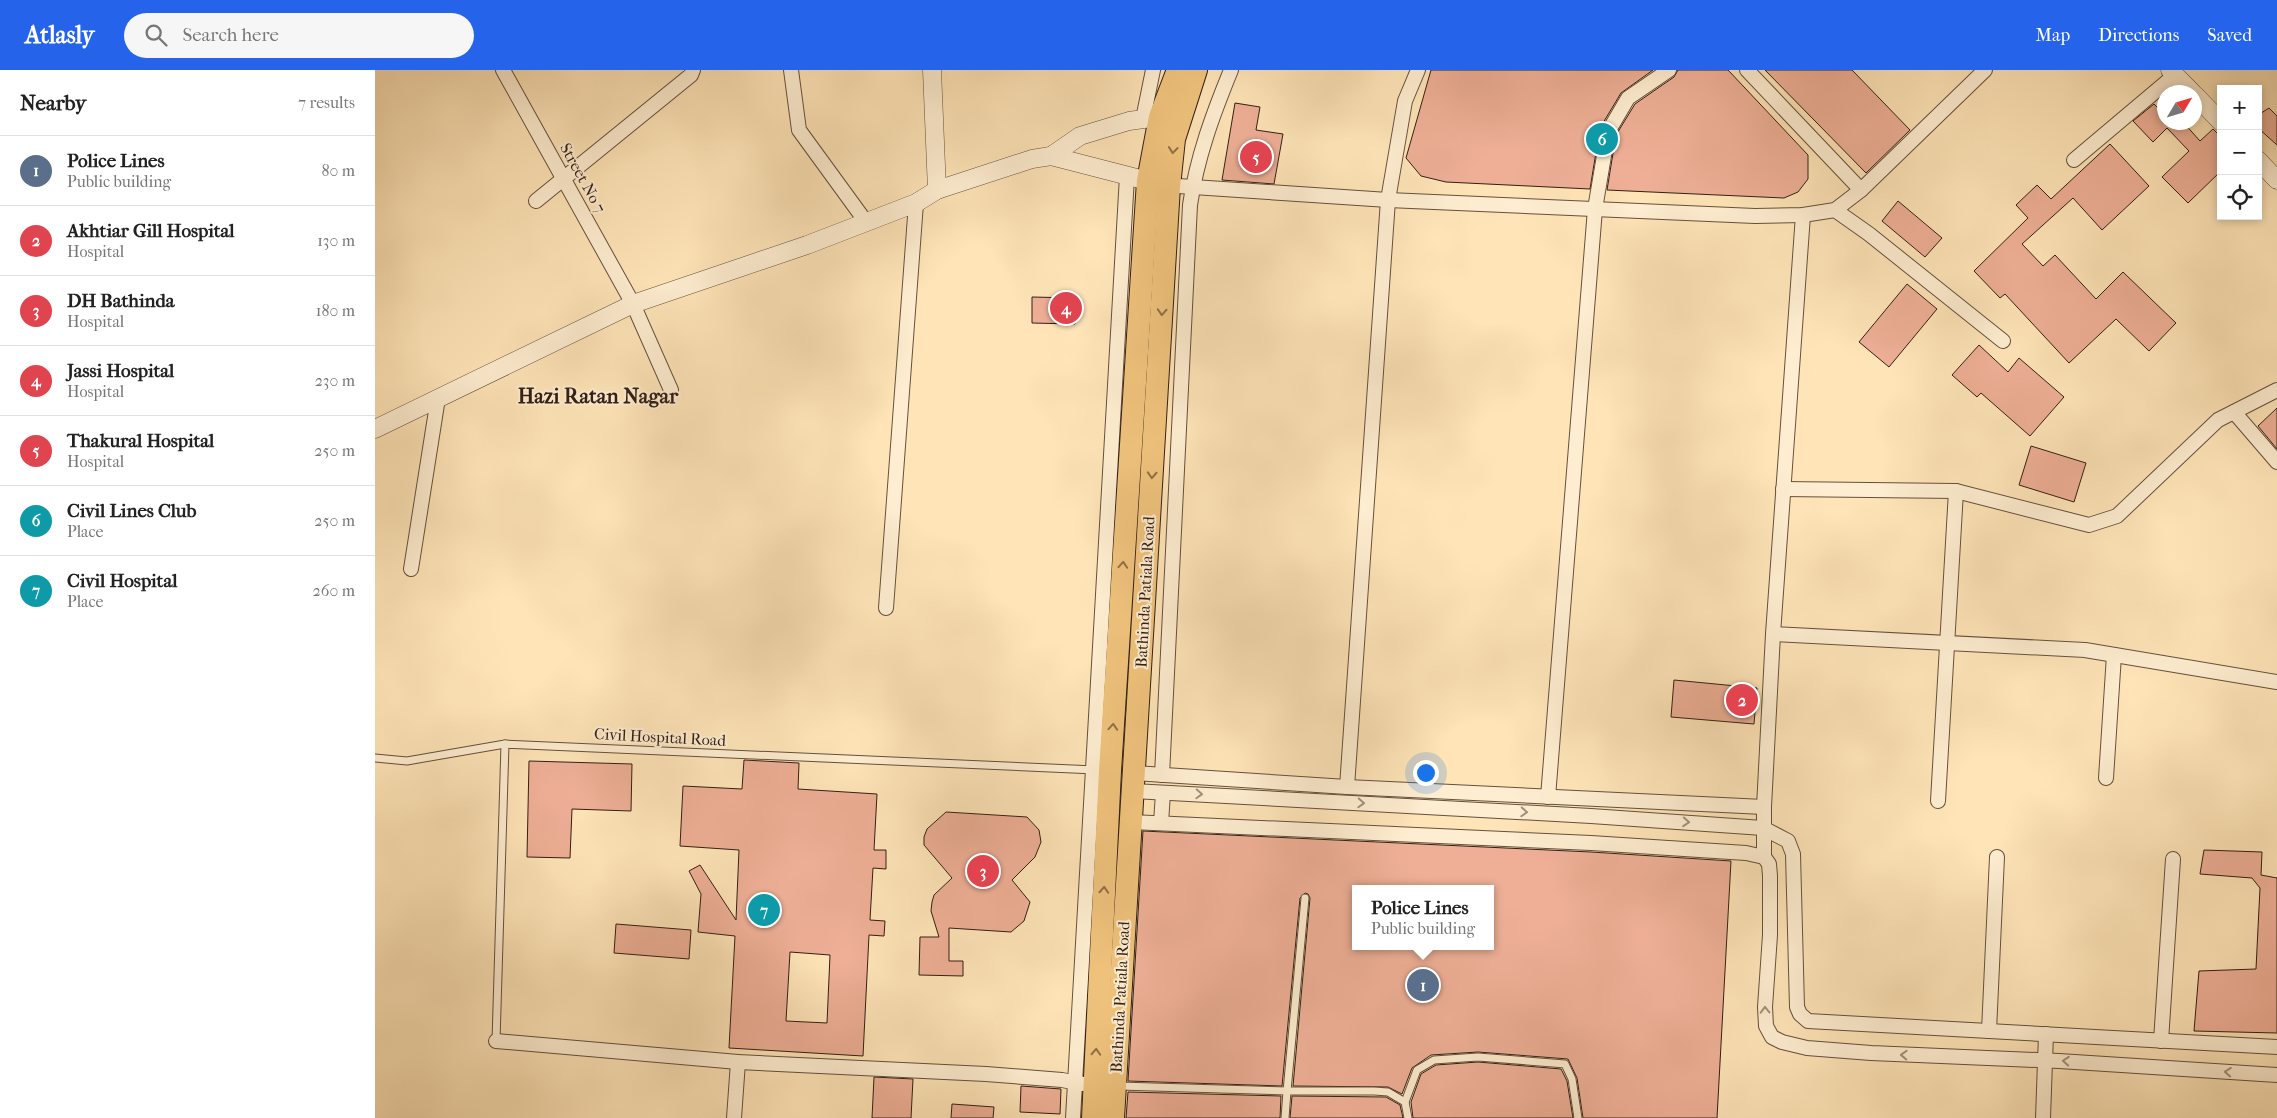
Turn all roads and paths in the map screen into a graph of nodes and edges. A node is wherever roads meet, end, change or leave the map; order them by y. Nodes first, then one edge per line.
1 (503, 70) edge
2 (693, 70) edge
3 (791, 70) edge
4 (932, 70) edge
5 (1153, 70) edge
6 (1178, 70) edge
7 (1196, 70) edge
8 (1231, 70) edge
9 (1418, 70) edge
10 (1669, 70) edge
11 (1747, 70) edge
12 (1985, 70) edge
13 (2173, 72) edge
14 (2185, 85) edge
15 (2202, 103) edge
16 (1182, 114) junction
17 (1152, 118) junction
18 (2217, 118) edge
19 (1051, 156) junction
20 (2074, 160) dead end
21 (2262, 164) edge
22 (563, 179) junction
23 (2277, 180) edge
24 (1148, 181) junction
25 (1192, 187) junction
26 (937, 190) junction
27 (1861, 190) junction
28 (1388, 200) junction
29 (536, 201) dead end
30 (916, 203) junction
31 (1595, 209) junction
32 (1835, 210) junction
33 (1803, 215) junction
34 (866, 222) junction
35 (633, 304) junction
36 (2003, 341) dead end
37 (671, 390) dead end
38 (2277, 390) edge
39 (438, 398) junction
40 (2234, 412) junction
41 (375, 429) edge
42 (2277, 462) edge
43 (1783, 489) junction
44 (1955, 491) junction
45 (411, 569) dead end
46 (886, 608) dead end
47 (1773, 634) junction
48 (1947, 642) junction
49 (2114, 655) junction
50 (2277, 682) edge
51 (505, 744) junction
52 (375, 758) edge
53 (1101, 770) junction
54 (1162, 775) junction
55 (2106, 778) dead end
56 (1133, 782) junction
57 (1347, 787) junction
58 (1163, 792) junction
59 (1548, 797) junction
60 (1938, 802) dead end
61 (1764, 807) junction
62 (1131, 822) junction
63 (1161, 823) junction
64 (1763, 828) junction
65 (1764, 857) junction
66 (1997, 857) dead end
67 (2173, 859) dead end
68 (1305, 898) dead end
69 (1989, 1031) junction
70 (2046, 1034) junction
71 (2161, 1040) junction
72 (496, 1041) joint
73 (2277, 1047) edge
74 (2046, 1060) junction
75 (738, 1062) junction
76 (2277, 1076) edge
77 (1099, 1085) junction
78 (1287, 1090) junction
79 (1405, 1102) junction
80 (733, 1118) edge
81 (1073, 1118) edge
82 (1093, 1118) edge
83 (1113, 1118) edge
84 (1285, 1118) edge
85 (1408, 1118) edge
86 (1578, 1118) edge
87 (2043, 1118) edge

1 - 22 street, Street No 7
2 - 22 street
3 - 34 street
4 - 26 street
5 - 17 street
6 - 17 highway
7 - 16 highway, Bathinda Patiala Road
8 - 25 street
9 - 28 street
10 - 31 street
11 - 27 street
12 - 27 street
13 - 14 street
13 - 20 street
15 - 18 street
16 - 17 street
16 -> 24 highway, Bathinda Patiala Road
17 - 19 street
17 - 24 highway
19 - 24 street
19 - 26 street
21 - 23 street
22 - 29 street
22 - 35 street, Street No 7
24 - 25 street
24 - 53 highway
24 -> 56 highway, Bathinda Patiala Road
25 - 28 street
25 - 54 street
26 - 30 street
27 - 32 street
28 - 31 street
28 - 57 street
30 - 34 street
30 - 46 street
31 - 33 street
31 - 59 street
32 - 33 street
32 - 36 street
33 - 43 street
34 - 35 street
35 - 37 street, Street No 7
35 - 39 street
38 - 40 street
39 - 41 street
39 - 45 street
40 - 42 street
40 - 44 street
43 - 44 street
43 - 47 street
44 - 48 street
47 - 48 street
47 - 61 street
48 - 49 street
48 - 60 street
49 - 50 street
49 - 55 street
51 - 52 lane, Civil Hospital Road
51 - 53 lane, Civil Hospital Road
51 - 72 lane
53 - 77 highway
54 - 56 street
54 - 57 street
56 - 58 street
56 - 62 highway, Bathinda Patiala Road
57 - 59 street
58 - 63 street
58 -> 64 street
59 - 61 street
61 - 64 street
62 - 63 street
62 - 77 highway, Bathinda Patiala Road
63 - 65 street
64 - 65 street
64 - 69 street
74 -> 65 street
66 - 69 street
67 - 71 street
68 - 78 lane
69 - 70 street
70 - 71 street
70 - 74 street
71 - 73 street
72 - 75 street
76 -> 74 street
74 - 87 street
75 - 77 street
75 - 80 street
77 - 78 lane
77 - 81 street
77 - 82 highway
77 - 83 highway, Bathinda Patiala Road
78 - 79 lane
78 - 84 lane
79 - 85 lane
79 - 86 lane

